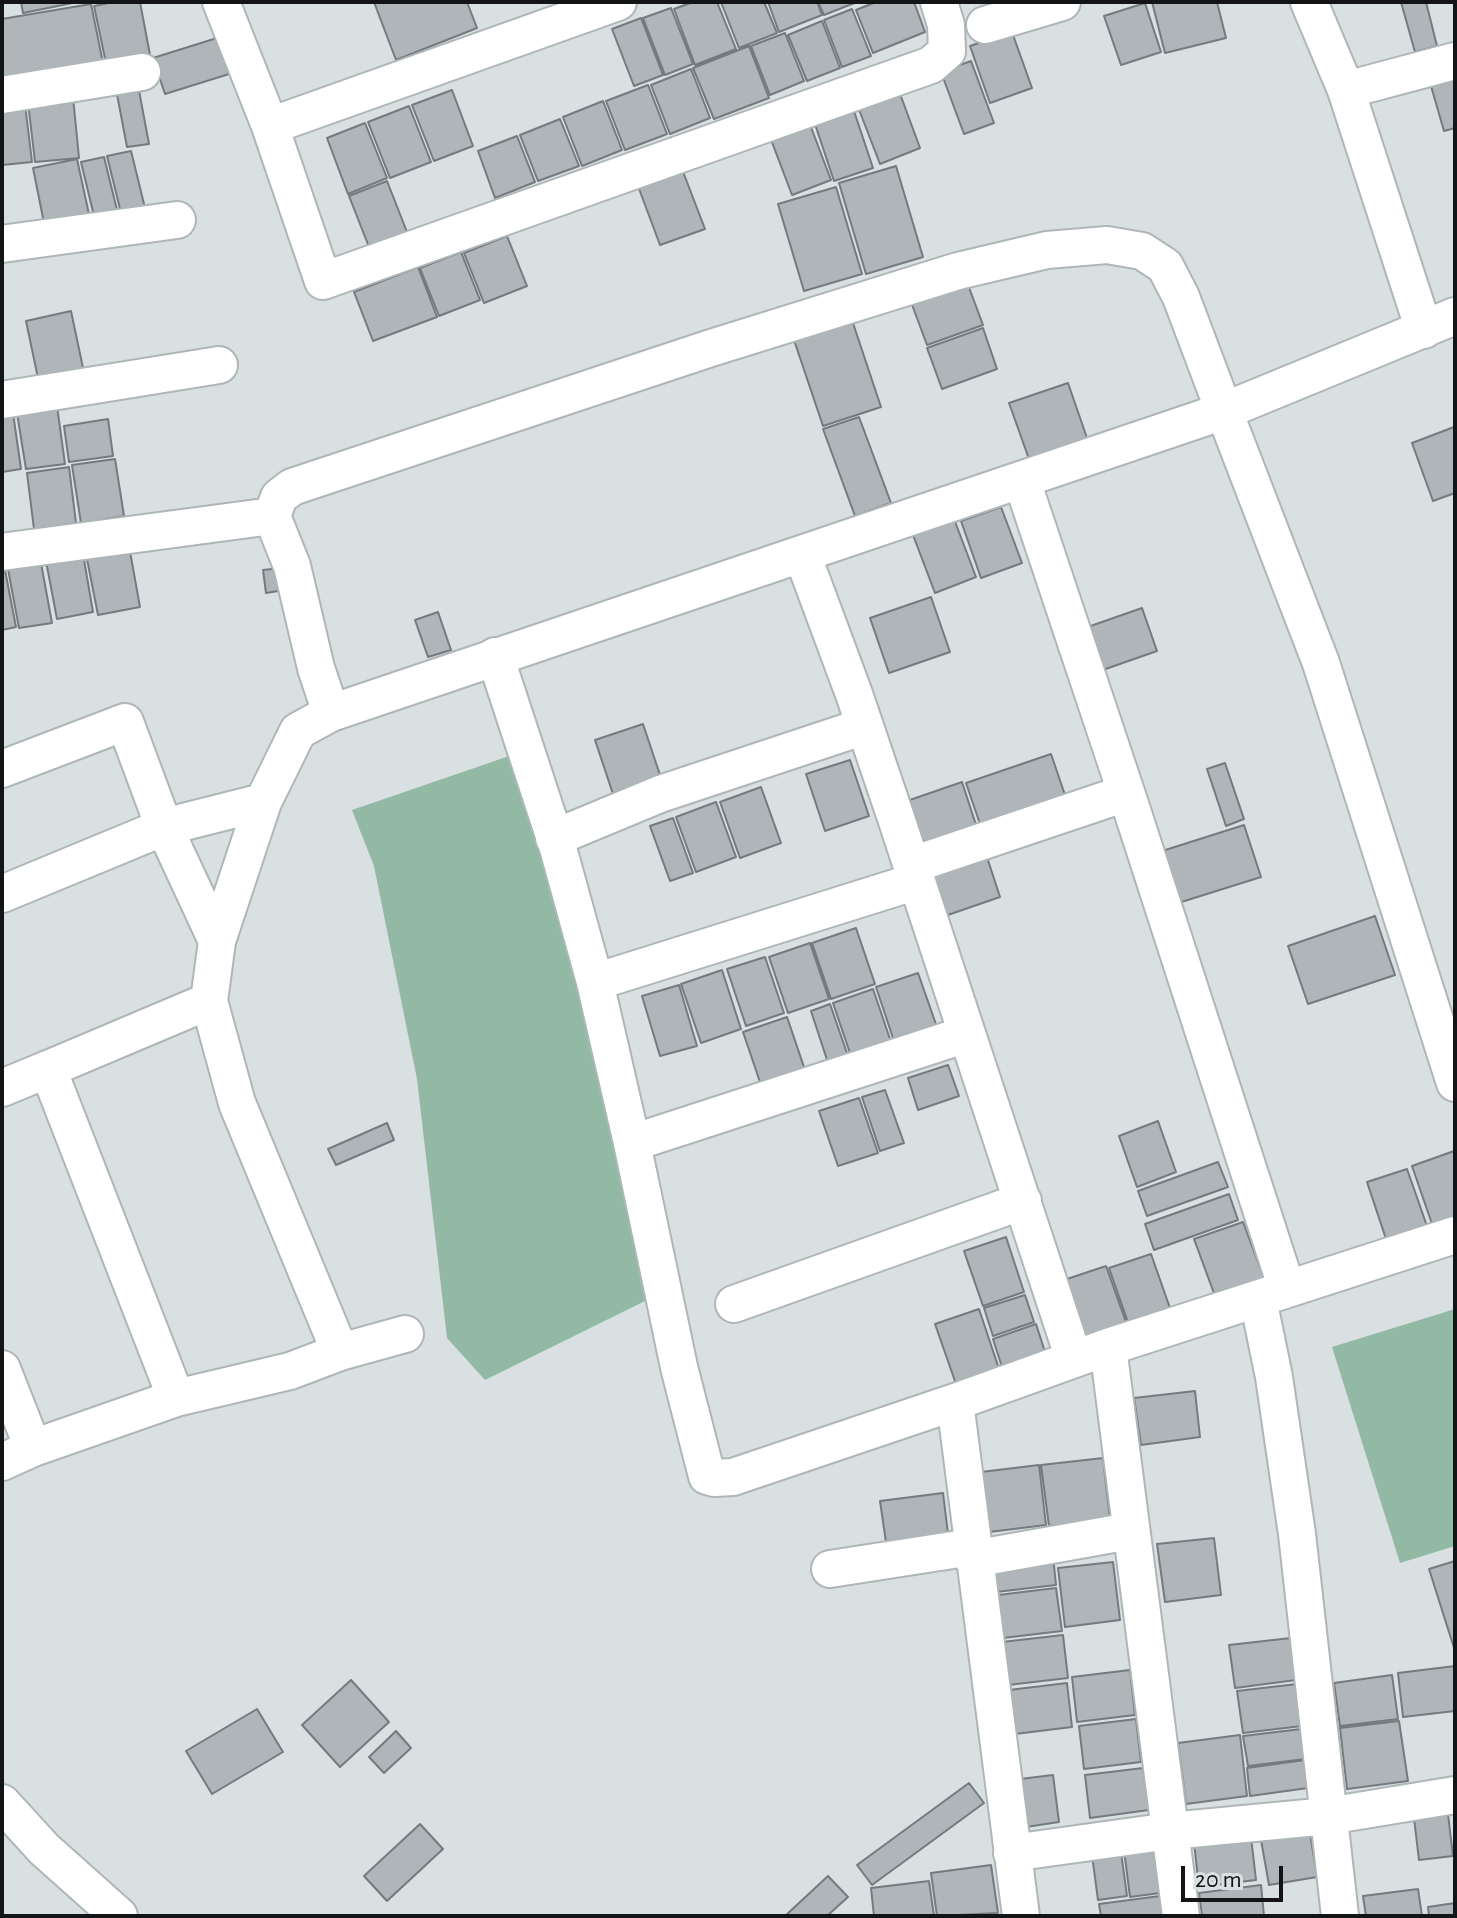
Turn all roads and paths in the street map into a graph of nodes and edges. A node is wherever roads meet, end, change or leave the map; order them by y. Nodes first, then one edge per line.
1 (221, 2) edge
2 (618, 2) edge
3 (939, 2) edge
4 (1062, 2) edge
5 (1309, 2) edge
6 (985, 25) dead end
7 (1455, 61) edge
8 (142, 72) dead end
9 (1346, 90) junction
10 (2, 95) edge
11 (270, 126) junction
12 (177, 220) dead end
13 (2, 244) edge
14 (1440, 323) edge
15 (219, 365) dead end
16 (2, 400) edge
17 (1224, 411) junction
18 (1022, 481) junction
19 (272, 516) junction
20 (2, 552) edge
21 (802, 554) junction
22 (495, 656) junction
23 (331, 713) junction
24 (865, 726) junction
25 (2, 769) edge
26 (1126, 793) junction
27 (263, 802) junction
28 (164, 827) junction
29 (554, 838) junction
30 (914, 873) junction
31 (2, 894) edge
32 (217, 941) junction
33 (595, 982) junction
34 (209, 1001) junction
35 (967, 1034) junction
36 (48, 1069) junction
37 (1455, 1083) edge
38 (2, 1088) edge
39 (632, 1143) junction
40 (1023, 1201) junction
41 (1455, 1235) edge
42 (1272, 1294) junction
43 (734, 1304) dead end
44 (405, 1334) dead end
45 (1108, 1347) junction
46 (340, 1352) junction
47 (1074, 1359) junction
48 (2, 1369) edge
49 (176, 1398) junction
50 (955, 1402) junction
51 (18, 1455) edge
52 (1130, 1531) junction
53 (973, 1553) junction
54 (830, 1569) dead end
55 (1455, 1795) edge
56 (2, 1803) edge
57 (1328, 1816) junction
58 (1170, 1831) junction
59 (1012, 1853) junction
60 (119, 1916) edge
61 (1021, 1916) edge
62 (1181, 1916) edge
63 (1340, 1916) edge

1 - 11 street
2 - 11 street
3 - 11 street
4 - 6 street
5 - 9 street
7 - 9 street
8 - 10 street
9 - 14 street
12 - 13 street
14 - 17 street
15 - 16 street
17 - 18 street
17 - 19 street
17 - 37 street
18 - 21 street
18 - 26 street
19 - 20 street
19 - 23 street
21 - 22 street
21 - 24 street
22 - 23 street
22 - 29 street
23 - 27 street
24 - 29 street
24 - 30 street
25 - 28 street
26 - 30 street
26 - 42 street
27 - 28 street
27 - 32 street
28 - 31 street
28 - 32 street
29 - 33 street
30 - 33 street
30 - 35 street
32 - 34 street
33 - 39 street
34 - 36 street
34 - 46 street
35 - 39 street
35 - 40 street
36 - 38 street
36 - 49 street
39 - 50 street
40 - 43 street
40 - 47 street
41 - 42 street
42 - 45 street
42 - 57 street
44 - 46 street
45 - 47 street
45 - 52 street
46 - 49 street
47 - 50 street
48 - 51 street
49 - 51 street
50 - 53 street
52 - 53 street
52 - 58 street
53 - 54 street
53 - 59 street
55 - 57 street
56 - 60 street
57 - 58 street
57 - 63 street
58 - 59 street
58 - 62 street
59 - 61 street

